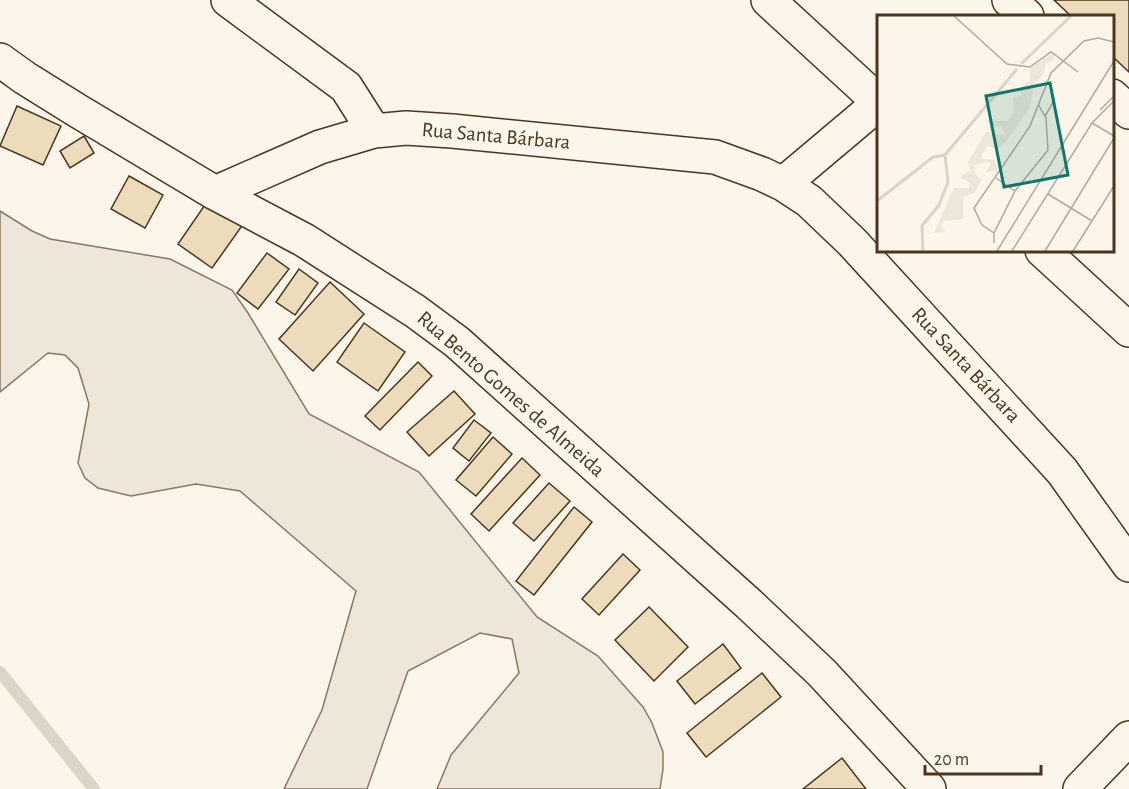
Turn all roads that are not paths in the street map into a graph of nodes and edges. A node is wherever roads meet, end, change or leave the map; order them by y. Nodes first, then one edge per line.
1 (228, 0) edge
2 (768, 0) edge
3 (1009, 0) edge
4 (1026, 15) edge
5 (0, 60) edge
6 (1114, 97) edge
7 (877, 100) edge
8 (877, 104) edge
9 (1129, 112) edge
10 (374, 131) junction
11 (783, 184) junction
12 (215, 193) junction
13 (1044, 252) edge
14 (1129, 330) edge
15 (1129, 565) edge
16 (1129, 738) edge
17 (929, 789) edge
18 (1080, 789) edge

1 - 10 main road
2 - 7 main road
3 - 4 main road
5 - 12 main road, Rua Bento Gomes de Almeida
6 - 9 main road
8 - 11 main road
10 - 11 main road, Rua Santa Bárbara
10 - 12 main road, Rua Santa Bárbara
11 - 15 main road, Rua Santa Bárbara
12 - 17 main road, Rua Bento Gomes de Almeida
13 - 14 main road
16 - 18 main road

